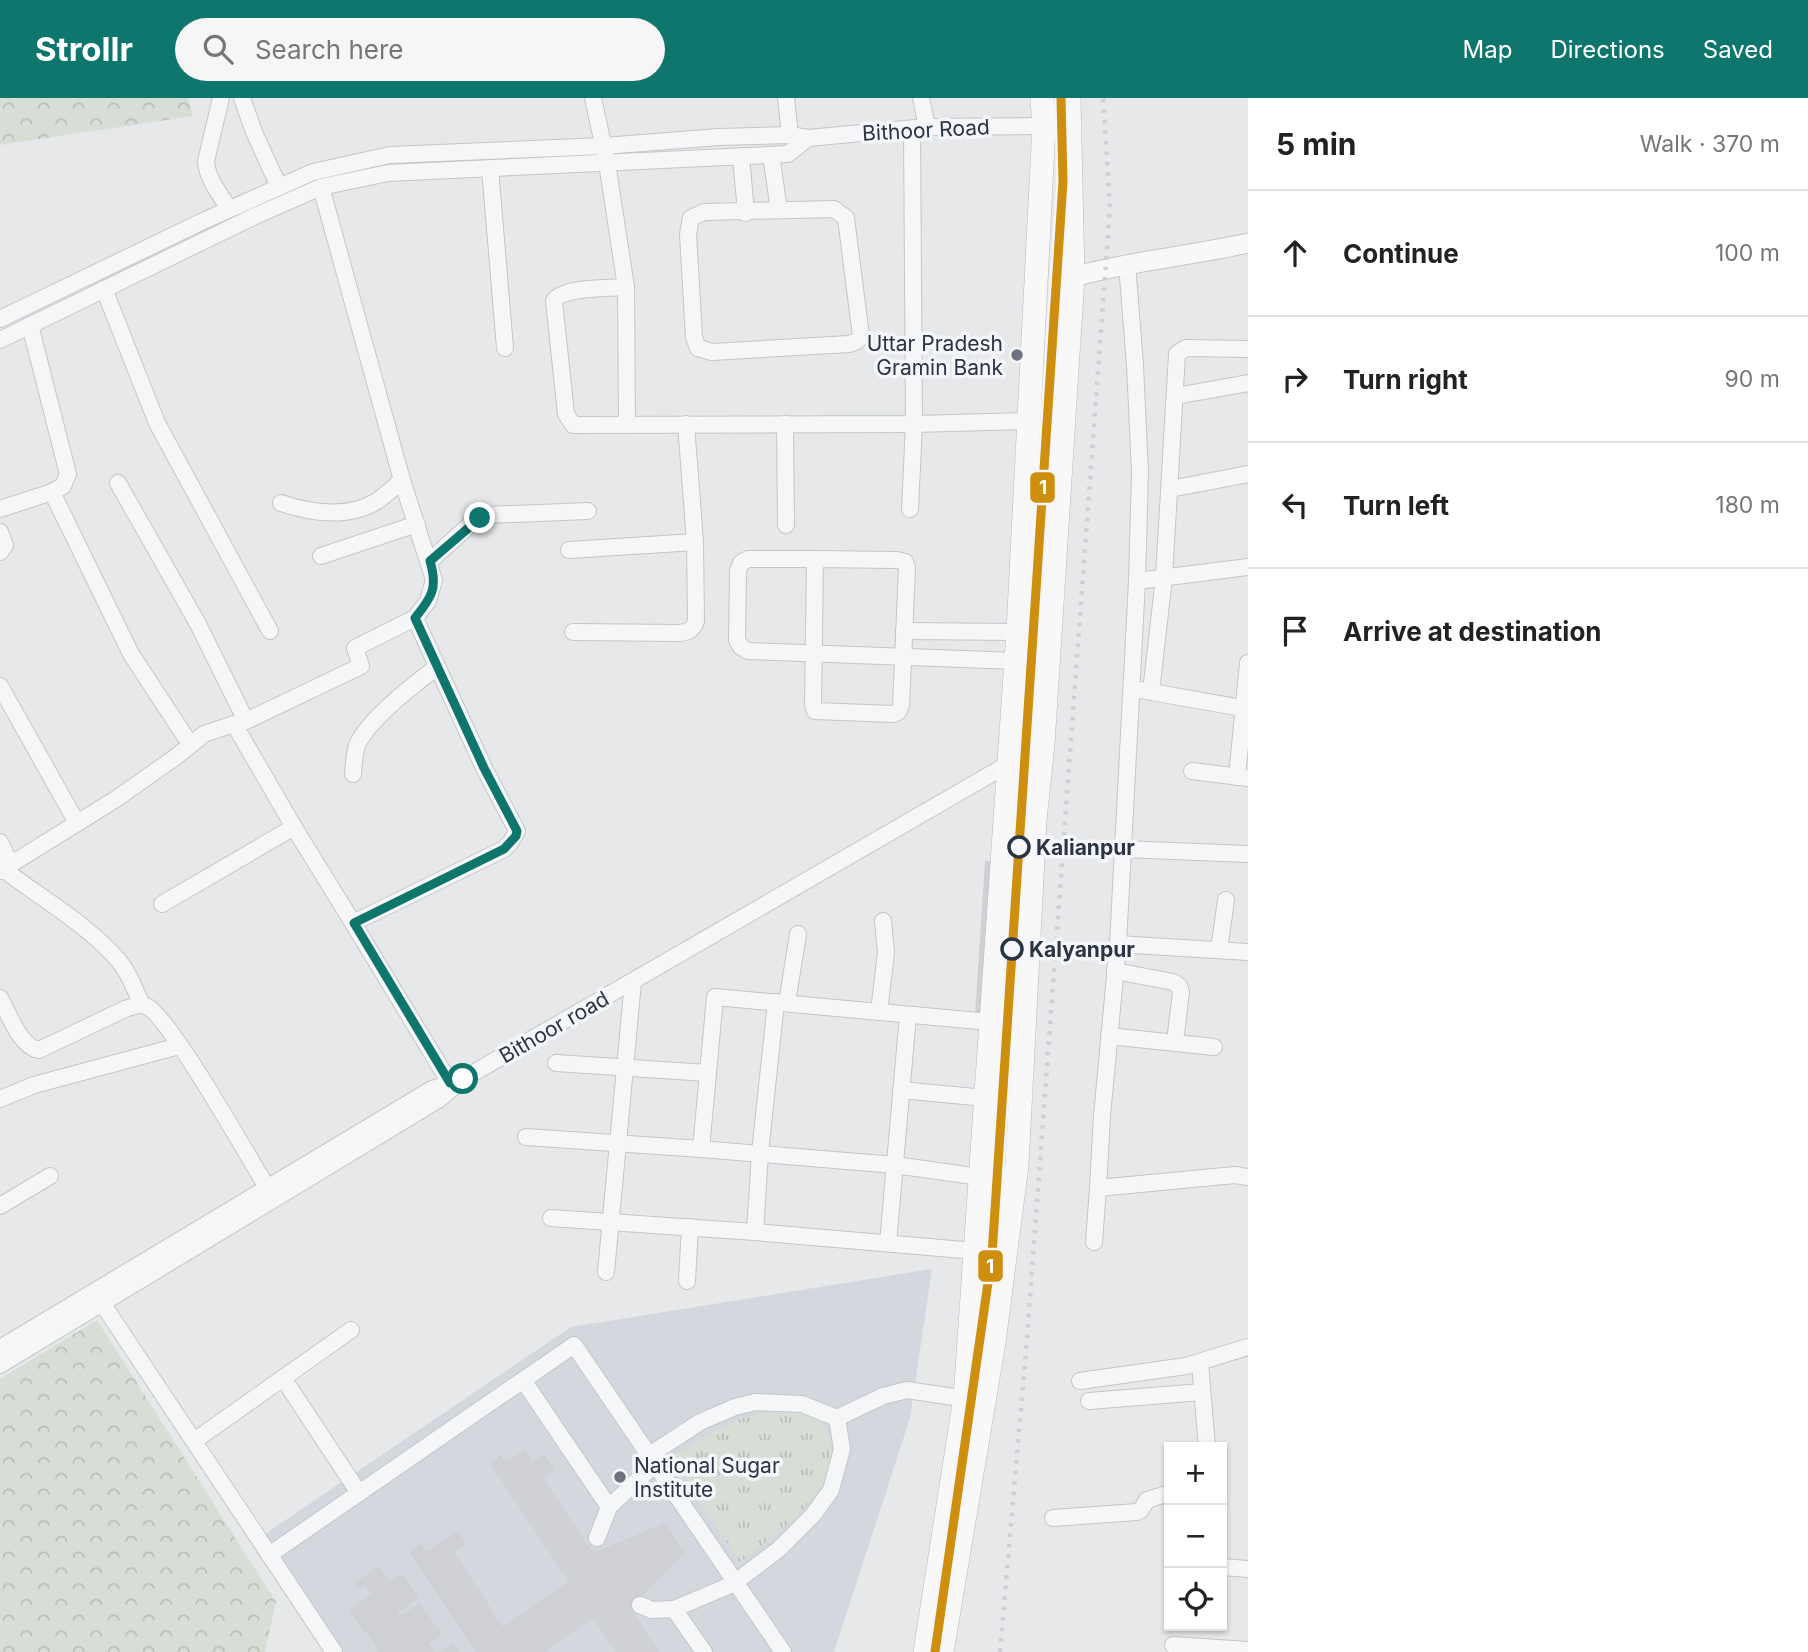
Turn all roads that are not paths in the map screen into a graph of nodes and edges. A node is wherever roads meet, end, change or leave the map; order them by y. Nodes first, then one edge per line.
1 (221, 98) edge
2 (243, 98) edge
3 (593, 98) edge
4 (786, 98) edge
5 (921, 98) edge
6 (1042, 98) edge
7 (1069, 98) edge
8 (1044, 127) junction
9 (920, 128) junction
10 (790, 135) junction
11 (808, 138) junction
12 (604, 146) junction
13 (771, 155) junction
14 (741, 156) junction
15 (607, 163) junction
16 (490, 168) junction
17 (279, 187) junction
18 (320, 187) junction
19 (229, 209) junction
20 (779, 211) junction
21 (746, 213) junction
22 (1248, 243) edge
23 (1127, 264) junction
24 (1073, 277) junction
25 (626, 287) junction
26 (104, 289) junction
27 (0, 319) edge
28 (30, 325) junction
29 (0, 340) edge
30 (505, 348) dead end
31 (1248, 349) edge
32 (1248, 383) edge
33 (1176, 396) junction
34 (1029, 421) junction
35 (627, 424) junction
36 (686, 424) junction
37 (785, 424) junction
38 (914, 424) junction
39 (1248, 474) edge
40 (402, 480) junction
41 (118, 483) dead end
42 (1170, 489) junction
43 (52, 492) junction
44 (281, 503) dead end
45 (0, 509) edge
46 (910, 509) dead end
47 (588, 511) dead end
48 (417, 524) junction
49 (786, 525) dead end
50 (0, 533) edge
51 (695, 542) junction
52 (569, 550) dead end
53 (0, 552) edge
54 (321, 556) dead end
55 (815, 559) junction
56 (430, 561) junction
57 (1248, 567) edge
58 (1164, 577) junction
59 (1138, 581) junction
60 (415, 618) junction
61 (270, 631) dead end
62 (904, 631) junction
63 (573, 632) dead end
64 (1018, 632) junction
65 (815, 653) junction
66 (904, 655) junction
67 (1016, 661) junction
68 (1248, 663) edge
69 (437, 667) junction
70 (0, 687) edge
71 (1132, 689) junction
72 (1151, 692) junction
73 (1246, 708) edge
74 (240, 722) junction
75 (190, 744) junction
76 (1043, 744) junction
77 (1008, 764) junction
78 (1192, 771) dead end
79 (353, 774) dead end
80 (1242, 778) edge
81 (77, 823) junction
82 (294, 827) junction
83 (0, 842) edge
84 (1123, 849) junction
85 (1248, 854) edge
86 (4, 868) edge
87 (1226, 901) dead end
88 (162, 904) dead end
89 (883, 921) dead end
90 (354, 923) junction
91 (797, 934) dead end
92 (1118, 944) junction
93 (1219, 950) junction
94 (1248, 952) edge
95 (1115, 971) junction
96 (633, 982) junction
97 (0, 998) edge
98 (781, 1003) junction
99 (142, 1005) junction
100 (879, 1012) junction
101 (908, 1015) junction
102 (990, 1022) junction
103 (1109, 1036) junction
104 (1175, 1042) junction
105 (178, 1046) junction
106 (1214, 1047) dead end
107 (556, 1063) dead end
108 (626, 1066) junction
109 (707, 1073) junction
110 (457, 1081) junction
111 (901, 1090) junction
112 (985, 1098) junction
113 (0, 1099) edge
114 (526, 1137) dead end
115 (618, 1144) junction
116 (701, 1149) junction
117 (760, 1153) junction
118 (895, 1165) junction
119 (50, 1176) dead end
120 (980, 1177) junction
121 (1248, 1177) edge
122 (1098, 1188) junction
123 (268, 1189) junction
124 (0, 1206) edge
125 (551, 1218) dead end
126 (610, 1222) junction
127 (690, 1227) junction
128 (755, 1231) junction
129 (1094, 1242) dead end
130 (887, 1243) junction
131 (975, 1251) junction
132 (606, 1272) dead end
133 (687, 1281) dead end
134 (102, 1303) junction
135 (351, 1329) dead end
136 (1, 1346) edge
137 (1248, 1347) edge
138 (1200, 1363) junction
139 (0, 1365) edge
140 (283, 1378) junction
141 (523, 1380) junction
142 (1080, 1381) dead end
143 (1202, 1392) junction
144 (974, 1400) junction
145 (1089, 1401) dead end
146 (838, 1418) junction
147 (194, 1441) junction
148 (1207, 1442) edge
149 (648, 1456) junction
150 (359, 1493) junction
151 (1164, 1495) edge
152 (609, 1507) junction
153 (1053, 1518) dead end
154 (597, 1538) dead end
155 (269, 1555) junction
156 (1227, 1567) edge
157 (1248, 1569) edge
158 (735, 1583) junction
159 (640, 1605) dead end
160 (674, 1609) junction
161 (1173, 1645) dead end
162 (1248, 1650) edge
163 (334, 1652) edge
164 (704, 1652) edge
165 (782, 1652) edge
166 (925, 1652) edge
167 (942, 1652) edge

1 - 19 street
2 - 17 street
3 - 12 street
4 - 10 street
5 - 9 street
6 - 8 highway
7 - 24 highway
8 - 9 street, Bithoor Road
8 - 34 highway
9 - 11 street, Bithoor Road
9 - 38 street
10 - 11 street
10 - 12 street
11 - 13 street
12 - 15 street
12 - 17 street
13 - 14 street
13 - 20 street
14 - 15 street
14 - 21 street
15 - 16 street
15 - 25 street
16 - 18 street
16 - 30 street
17 - 19 street
18 - 26 street
18 - 40 street
19 - 27 street
20 - 21 street
20 - 21 street
22 - 23 main road
23 - 24 main road
23 - 59 street
24 - 76 highway
25 - 35 street
25 - 35 street
26 - 28 street
26 - 61 street
28 - 29 street
28 - 43 street
31 - 33 street
32 - 33 street
33 - 42 street
34 - 38 street
34 - 64 highway
35 - 36 street
36 - 37 street
36 - 51 street
37 - 38 street
37 - 49 street
38 - 46 street
39 - 42 street
40 - 44 street
40 - 48 street
41 - 74 street
42 - 58 street
43 - 45 street
43 - 75 street
47 - 56 street
48 - 54 street
48 - 56 street
50 - 53 street
51 - 52 street
51 - 63 street
55 - 62 street
55 - 65 street
55 - 65 street
56 - 60 street
57 - 58 street
58 - 59 street
58 - 72 street
59 - 71 street
60 - 69 street
60 - 74 street
62 - 64 street
62 - 66 street
64 - 67 highway
65 - 66 street
65 - 66 street
66 - 67 street
67 - 77 highway
68 - 73 street
69 - 79 street
69 - 90 street
70 - 81 street
71 - 72 street
71 - 84 street
72 - 73 street
73 - 80 street
74 - 75 street
74 - 82 street
75 - 81 street
76 - 77 street, Bithoor road
76 - 144 highway
77 - 96 street, Bithoor road
77 - 102 highway
78 - 80 street
81 - 86 street
82 - 88 street
82 - 90 street
83 - 86 street
84 - 85 street
84 - 92 street
86 - 99 street
87 - 93 street
89 - 100 street
90 - 110 street
91 - 98 street
92 - 93 street
92 - 95 street
93 - 94 street
95 - 103 street
95 - 104 street
96 - 108 street
96 - 110 street, Bithoor road
97 - 99 street
98 - 100 street
98 - 109 street
98 - 117 street
99 - 105 street
100 - 101 street
101 - 102 street
101 - 111 street
102 - 112 highway
103 - 104 street
103 - 122 street
104 - 106 street
105 - 113 street
105 - 123 street
107 - 108 street
108 - 109 street
108 - 115 street
109 - 116 street
110 - 123 street
110 - 134 street, Bithoor road
111 - 112 street
111 - 118 street
112 - 120 highway
114 - 115 street
115 - 116 street
115 - 126 street
116 - 117 street
117 - 118 street
117 - 128 street
118 - 120 street
118 - 130 street
119 - 124 street
120 - 131 highway
121 - 122 street
122 - 129 street
123 - 136 street
125 - 126 street
126 - 127 street
126 - 132 street
127 - 128 street
127 - 133 street
128 - 130 street
130 - 131 street
131 - 144 highway
134 - 139 street, Bithoor road
134 - 147 street
135 - 140 street
137 - 138 street
138 - 142 street
138 - 143 street
140 - 147 street
140 - 150 street
141 - 149 street
141 - 150 street
141 - 152 street
143 - 145 street
143 - 148 street
144 - 146 street
144 - 166 highway
144 - 167 highway
146 - 149 street
146 - 158 street
147 - 155 street
149 - 152 street
149 - 158 street
150 - 155 street
151 - 153 street
152 - 154 street
155 - 163 street
156 - 157 street
158 - 160 street
158 - 165 street
159 - 160 street
160 - 164 street
161 - 162 street

